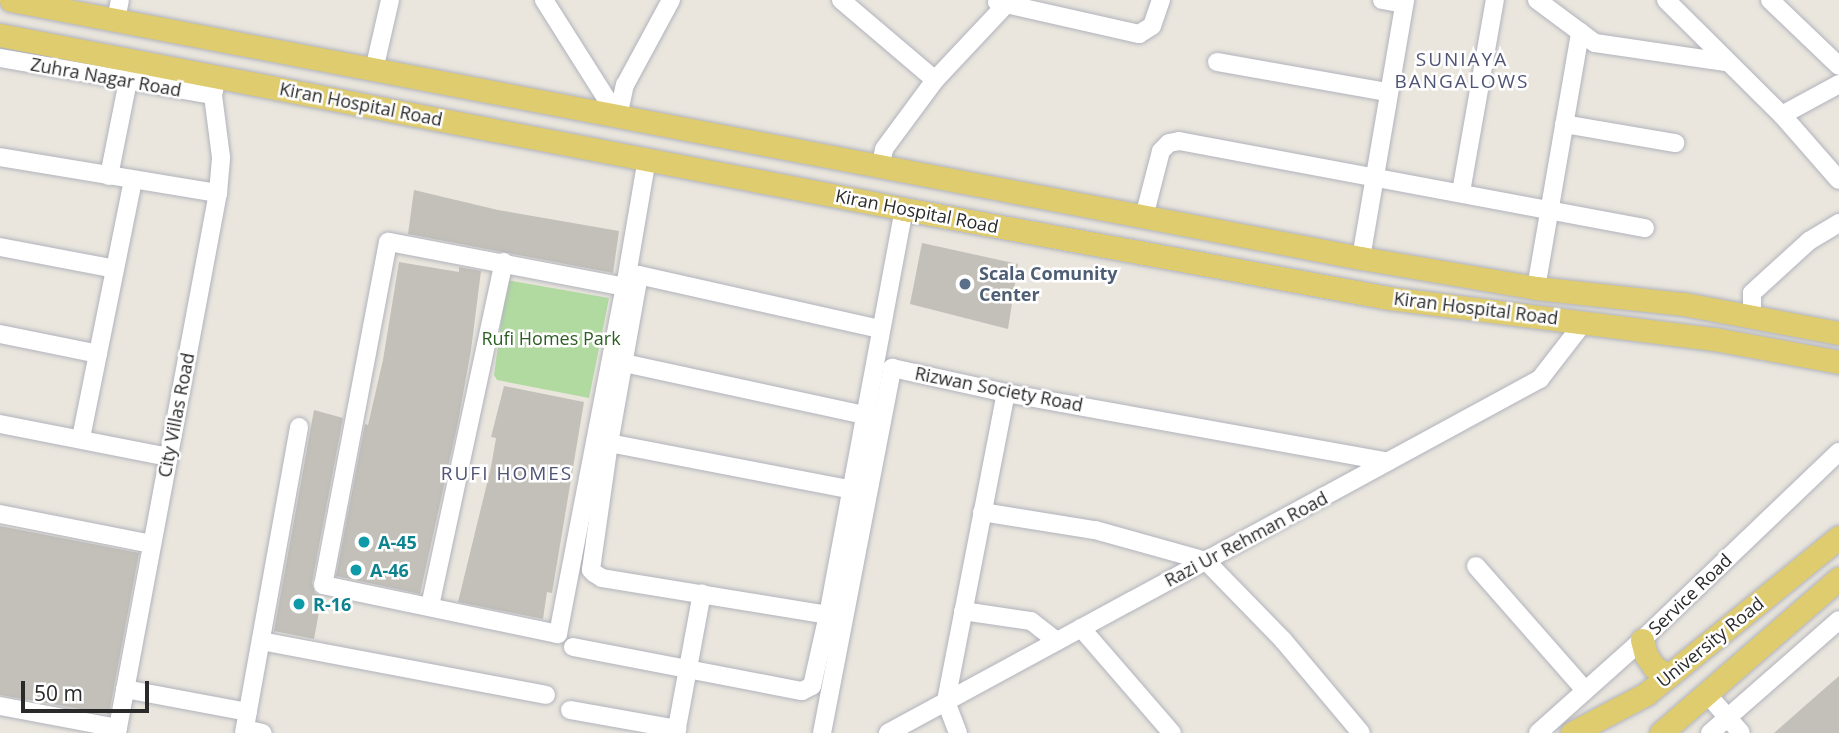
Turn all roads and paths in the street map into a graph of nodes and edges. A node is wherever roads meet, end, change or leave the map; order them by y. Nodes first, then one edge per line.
1 (11, 0) edge
2 (390, 0) edge
3 (544, 0) edge
4 (671, 0) edge
5 (841, 0) edge
6 (1161, 0) edge
7 (1381, 0) edge
8 (1495, 0) edge
9 (1537, 0) edge
10 (1667, 0) edge
11 (1770, 0) edge
12 (1003, 2) edge
13 (1405, 2) edge
14 (118, 10) edge
15 (1580, 32) junction
16 (0, 35) edge
17 (0, 58) edge
18 (1217, 62) dead end
19 (1726, 62) junction
20 (1839, 66) edge
21 (130, 70) junction
22 (374, 70) junction
23 (935, 79) junction
24 (1839, 84) edge
25 (215, 86) junction
26 (1388, 92) junction
27 (1782, 114) junction
28 (618, 117) junction
29 (1564, 124) junction
30 (1675, 143) dead end
31 (0, 157) edge
32 (647, 159) junction
33 (880, 167) junction
34 (109, 176) junction
35 (1373, 178) junction
36 (133, 180) junction
37 (1839, 180) edge
38 (218, 192) junction
39 (1461, 192) junction
40 (904, 209) junction
41 (1549, 209) junction
42 (1144, 217) junction
43 (1839, 223) edge
44 (1645, 228) dead end
45 (0, 247) edge
46 (1361, 258) junction
47 (504, 262) junction
48 (1395, 264) junction
49 (115, 269) junction
50 (625, 287) junction
51 (1536, 288) junction
52 (1389, 298) junction
53 (1752, 315) junction
54 (1584, 322) junction
55 (880, 330) junction
56 (1839, 333) edge
57 (0, 334) edge
58 (99, 354) junction
59 (1839, 362) edge
60 (624, 363) junction
61 (1006, 393) junction
62 (865, 415) junction
63 (0, 424) edge
64 (299, 427) dead end
65 (82, 438) junction
66 (609, 443) junction
67 (1839, 452) edge
68 (169, 457) junction
69 (1388, 462) junction
70 (849, 489) junction
71 (982, 512) junction
72 (0, 514) edge
73 (1839, 537) edge
74 (152, 544) junction
75 (1206, 561) junction
76 (1476, 566) dead end
77 (1839, 578) edge
78 (702, 593) junction
79 (430, 606) junction
80 (963, 611) junction
81 (828, 615) junction
82 (1839, 620) edge
83 (1082, 628) junction
84 (1642, 639) junction
85 (261, 641) junction
86 (1057, 641) junction
87 (573, 647) dead end
88 (688, 668) junction
89 (1669, 676) junction
90 (125, 689) junction
91 (1585, 690) junction
92 (546, 695) dead end
93 (1708, 695) junction
94 (946, 701) junction
95 (0, 706) edge
96 (570, 710) dead end
97 (1727, 718) junction
98 (245, 725) edge
99 (118, 731) edge
100 (676, 731) edge
101 (1354, 731) edge
102 (263, 733) edge
103 (822, 733) edge
104 (888, 733) edge
105 (958, 733) edge
106 (1172, 733) edge
107 (1538, 733) edge
108 (1572, 733) edge
109 (1661, 733) edge
110 (1710, 733) edge
111 (1741, 733) edge

1 - 14 main road, Kiran Hospital Road
2 - 22 street
3 - 28 street
4 - 28 street
5 - 23 street
6 - 12 street
7 - 13 street
8 - 39 street
9 - 15 street
10 - 19 street
11 - 20 street
12 - 23 street
13 - 26 street
14 - 22 main road, Kiran Hospital Road
15 - 19 street
15 - 29 street
16 - 21 main road, Kiran Hospital Road
17 - 21 street, Zuhra Nagar Road
18 - 26 street
19 - 27 street
21 - 25 main road, Kiran Hospital Road
21 - 34 street
22 - 28 main road, Kiran Hospital Road
23 - 33 street
24 - 27 street
25 - 32 main road, Kiran Hospital Road
25 - 38 street, City Villas Road
26 - 35 street
27 - 37 street
28 - 33 main road, Kiran Hospital Road
29 - 30 street
29 - 41 street
31 - 34 street
32 - 40 main road, Kiran Hospital Road
32 - 50 street
33 - 42 main road, Kiran Hospital Road
34 - 36 street
35 - 39 street
35 - 42 street
35 - 46 street
36 - 38 street
36 - 49 street
38 - 68 street, City Villas Road
39 - 41 street
40 - 52 main road, Kiran Hospital Road
40 - 55 street
41 - 44 street
41 - 51 street
42 - 46 main road, Kiran Hospital Road
43 - 53 street
45 - 49 street
46 - 48 main road, Kiran Hospital Road
47 - 50 street
47 - 79 street
47 - 79 street
48 - 51 main road, Kiran Hospital Road
48 - 52 main road
49 - 58 street
50 - 79 street
51 - 53 main road, Kiran Hospital Road
52 - 54 main road, Kiran Hospital Road
53 - 56 main road, Kiran Hospital Road
54 - 59 main road, Kiran Hospital Road
54 - 69 street, Razi Ur Rehman Road
55 - 60 street
55 - 62 street
57 - 58 street
58 - 65 street
60 - 62 street
60 - 66 street
61 - 69 street, Rizwan Society Road
61 - 71 street
61 - 103 street, Rizwan Society Road
62 - 70 street
63 - 65 street
64 - 85 street
65 - 68 street
66 - 70 street
66 - 78 street
67 - 84 street, Service Road
68 - 74 street, City Villas Road
69 - 75 street, Razi Ur Rehman Road
70 - 81 street
71 - 75 street
71 - 80 street
72 - 74 street
73 - 89 main road, University Road
74 - 90 street, City Villas Road
75 - 83 street, Razi Ur Rehman Road
75 - 101 street
76 - 91 street
77 - 93 main road, University Road
78 - 81 street
78 - 88 street
80 - 86 street
80 - 94 street
81 - 88 street
82 - 97 street
83 - 86 street, Razi Ur Rehman Road
83 - 106 street
84 - 89 main road
84 - 91 street, Service Road
85 - 92 street
85 - 98 street
86 - 94 street, Razi Ur Rehman Road
87 - 88 street
88 - 100 street
89 - 108 main road, University Road
90 - 98 street
90 - 99 street, City Villas Road
91 - 107 street, Service Road
93 - 97 street
93 - 109 main road, University Road
94 - 104 street, Razi Ur Rehman Road
94 - 105 street
95 - 99 street
96 - 100 street
97 - 110 street
97 - 111 street
98 - 102 street

